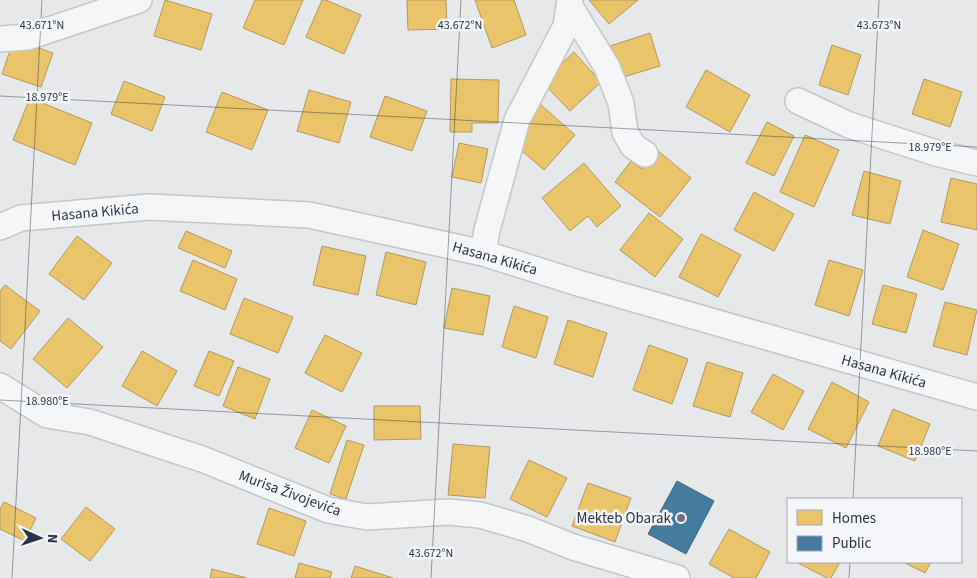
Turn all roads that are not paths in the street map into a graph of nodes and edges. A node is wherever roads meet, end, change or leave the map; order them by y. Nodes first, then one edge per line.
1 (139, 0) edge
2 (570, 3) edge
3 (0, 39) edge
4 (798, 101) dead end
5 (645, 154) dead end
6 (977, 163) edge
7 (0, 227) edge
8 (483, 253) junction
9 (0, 386) edge
10 (977, 397) edge
11 (677, 578) edge

1 - 3 street
2 - 5 street
2 - 8 street
4 - 6 street
7 - 8 street, Hasana Kikića
8 - 10 street, Hasana Kikića
9 - 11 street, Murisa Živojevića

